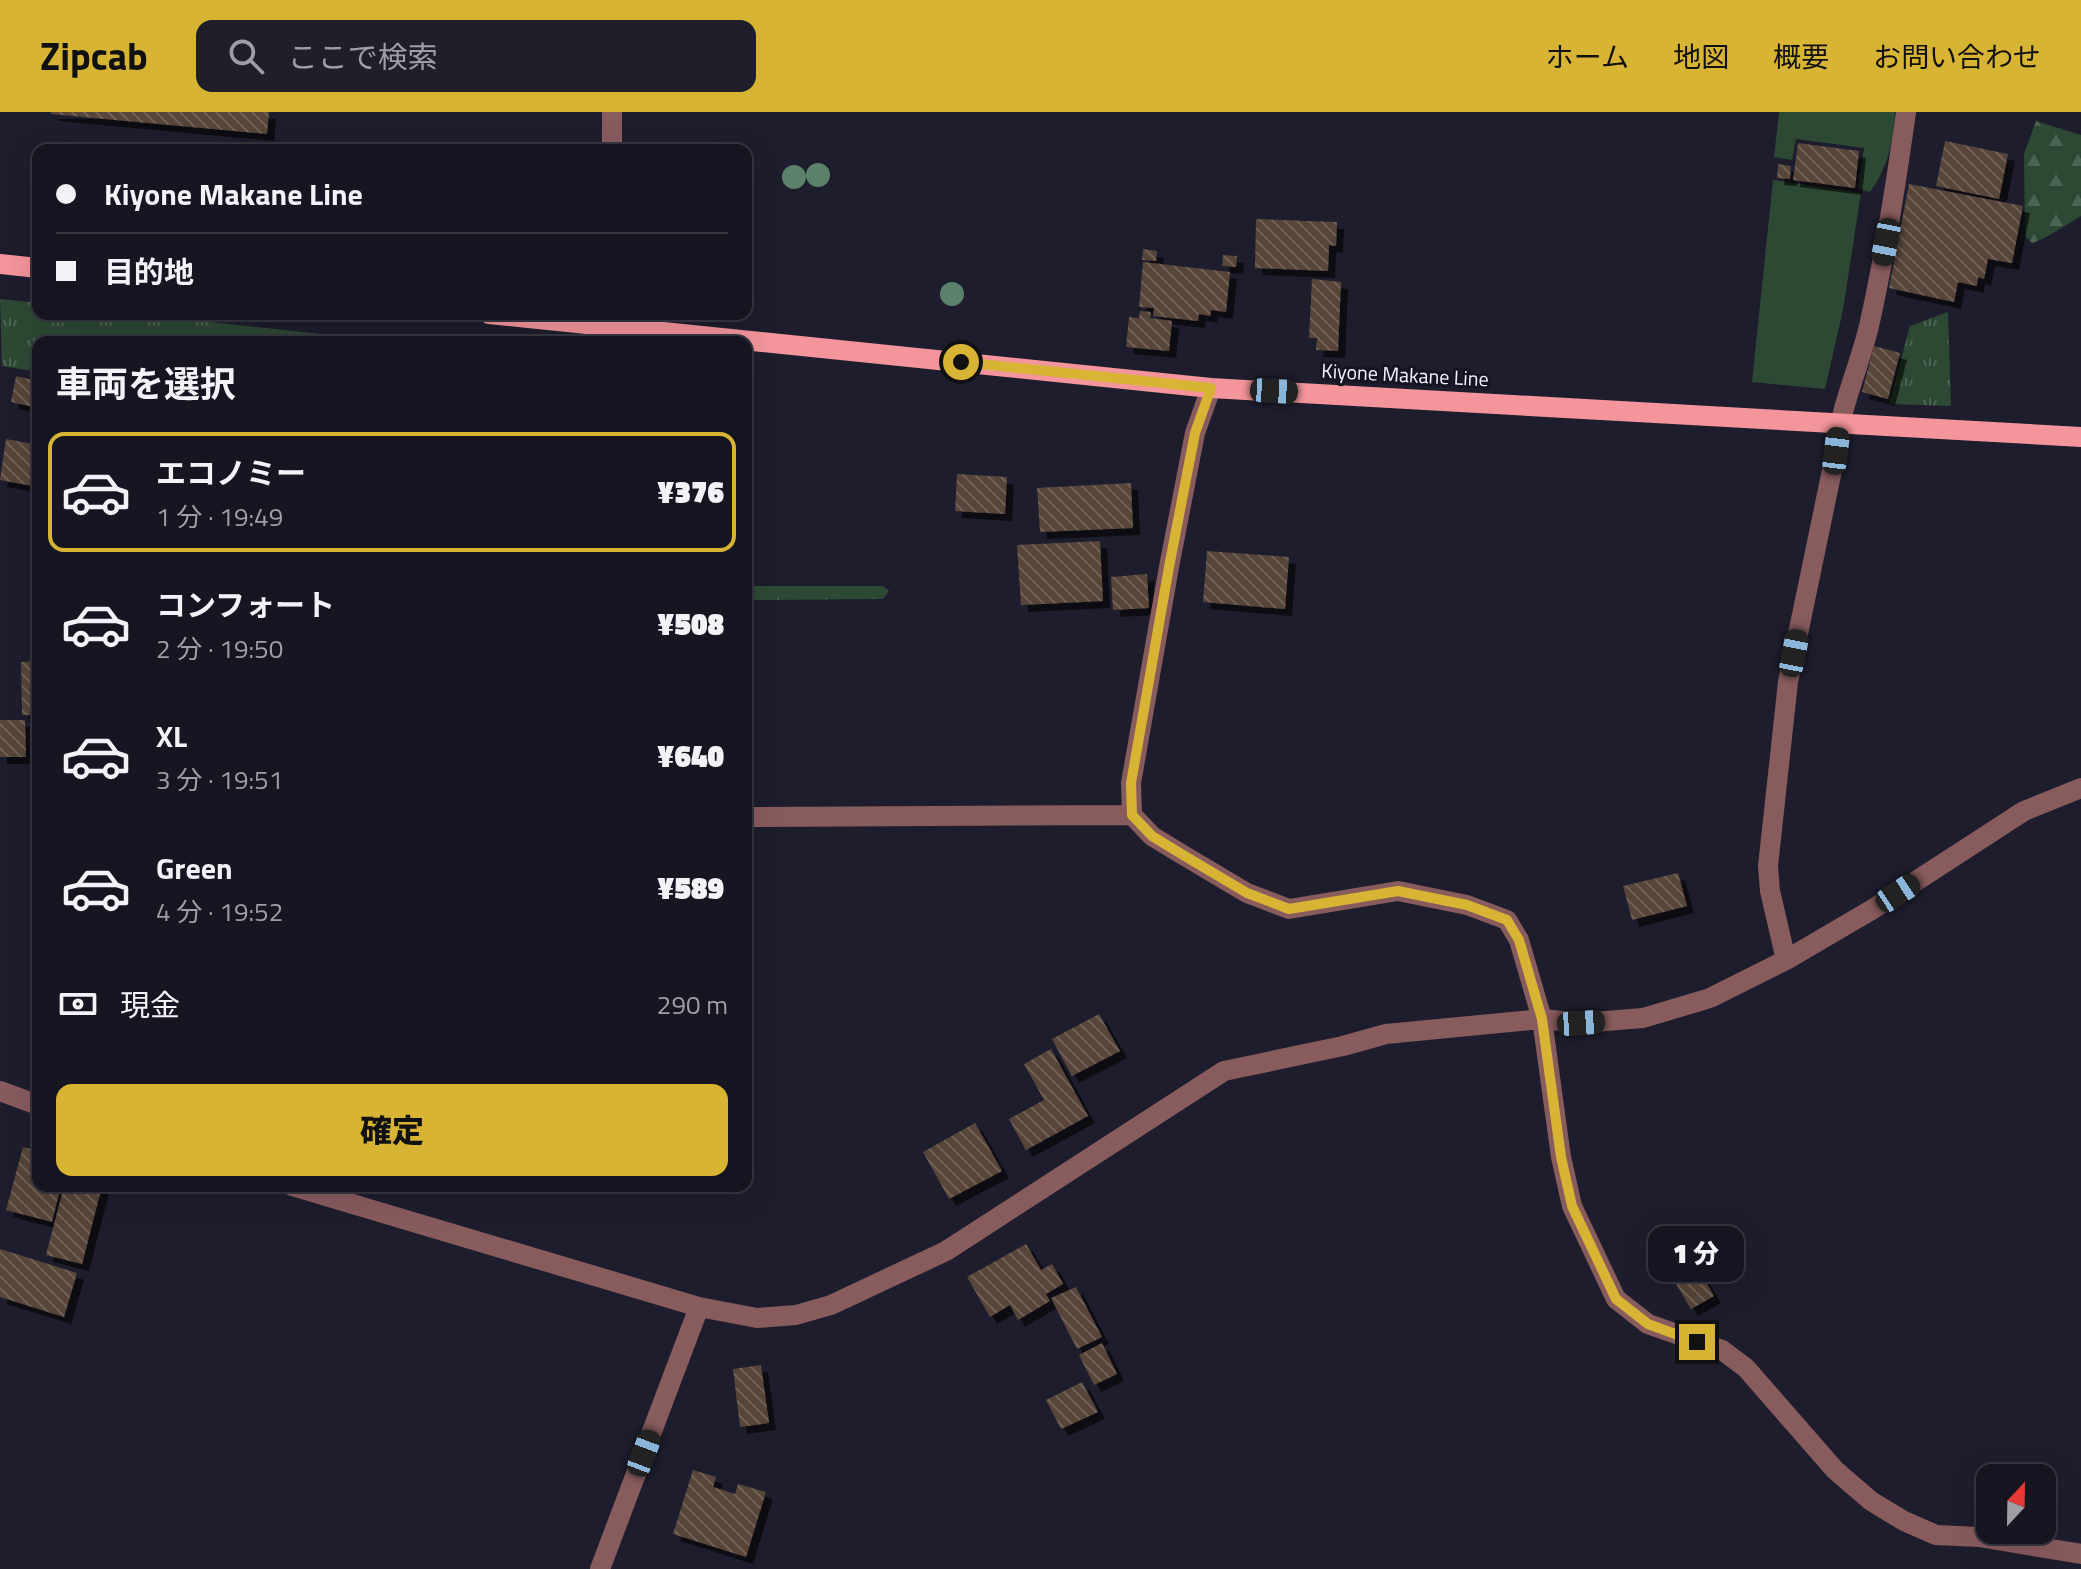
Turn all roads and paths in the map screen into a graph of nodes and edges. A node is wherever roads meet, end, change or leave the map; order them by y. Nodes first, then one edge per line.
1 (612, 112) edge
2 (1906, 112) edge
3 (612, 144) edge
4 (0, 264) edge
5 (32, 267) edge
6 (612, 320) edge
7 (652, 336) edge
8 (752, 345) edge
9 (1211, 388) junction
10 (1839, 423) junction
11 (2081, 437) edge
12 (2081, 788) edge
13 (1132, 815) junction
14 (752, 817) edge
15 (1786, 960) junction
16 (1542, 1019) junction
17 (0, 1091) edge
18 (32, 1103) edge
19 (312, 1192) edge
20 (699, 1307) junction
21 (2081, 1554) edge
22 (600, 1569) edge

1 - 3 street
2 - 10 street
4 - 5 main road
6 - 7 main road, Kiyone Makane Line
8 - 9 main road, Kiyone Makane Line
9 - 10 main road, Kiyone Makane Line
9 - 13 street
10 - 11 main road, Kiyone Makane Line
10 - 15 street
12 - 15 street
13 - 14 street
13 - 16 street
15 - 16 street
16 - 20 street
16 - 21 street
17 - 18 street
19 - 20 street
20 - 22 street

